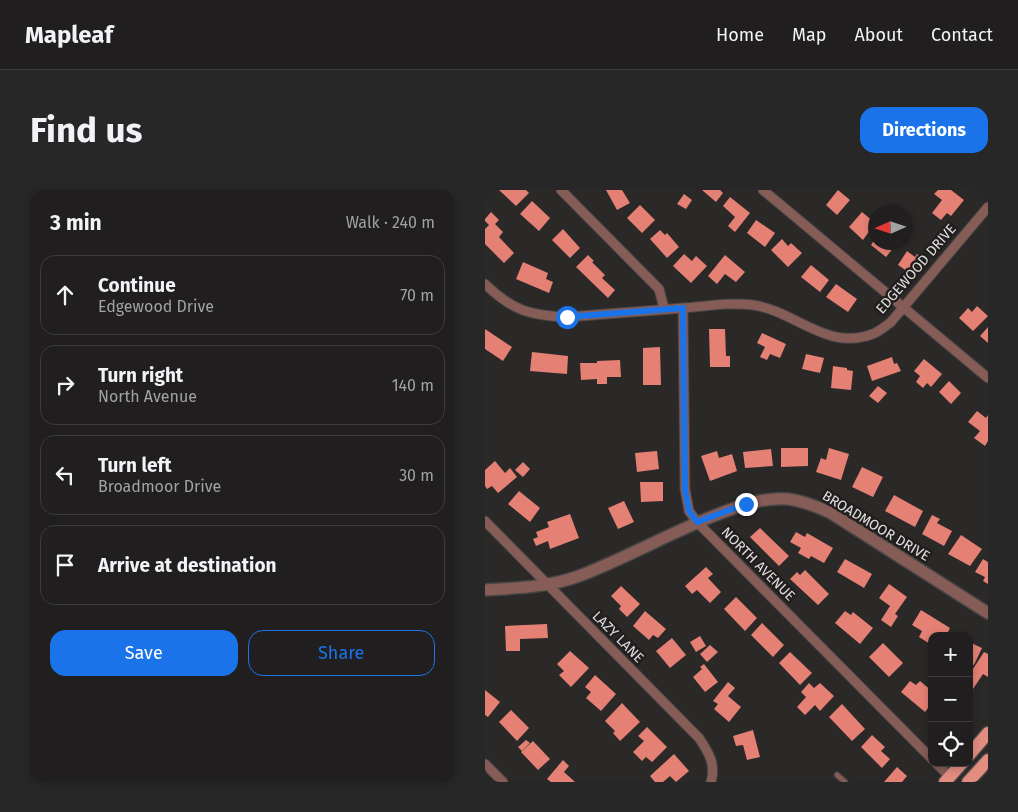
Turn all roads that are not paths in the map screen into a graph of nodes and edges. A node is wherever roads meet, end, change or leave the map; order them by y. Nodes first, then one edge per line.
1 (561, 190) edge
2 (763, 190) edge
3 (988, 207) edge
4 (485, 284) edge
5 (664, 308) junction
6 (683, 308) junction
7 (904, 309) junction
8 (988, 378) edge
9 (485, 521) edge
10 (697, 522) junction
11 (547, 584) junction
12 (485, 590) edge
13 (988, 613) edge
14 (988, 733) edge
15 (973, 750) edge
16 (928, 755) edge
17 (988, 760) edge
18 (485, 764) edge
19 (939, 767) edge
20 (958, 767) edge
21 (837, 774) dead end
22 (947, 780) edge
23 (503, 782) edge
24 (711, 782) edge
25 (845, 782) edge
26 (968, 782) edge

1 - 5 street
2 - 7 street
3 - 7 street, EDGEWOOD DRIVE
4 - 5 street, EDGEWOOD DRIVE
5 - 6 street, EDGEWOOD DRIVE
6 - 7 street, EDGEWOOD DRIVE
6 - 10 street, NORTH AVENUE
7 - 8 street
9 - 11 street, LAZY LANE
10 - 11 street, BROADMOOR DRIVE
10 - 13 street, BROADMOOR DRIVE
10 - 16 street, NORTH AVENUE
11 - 12 street, BROADMOOR DRIVE
11 - 24 street, LAZY LANE
14 - 15 main road
17 - 26 main road
18 - 23 street
19 - 22 street
20 - 22 main road
21 - 25 lane

